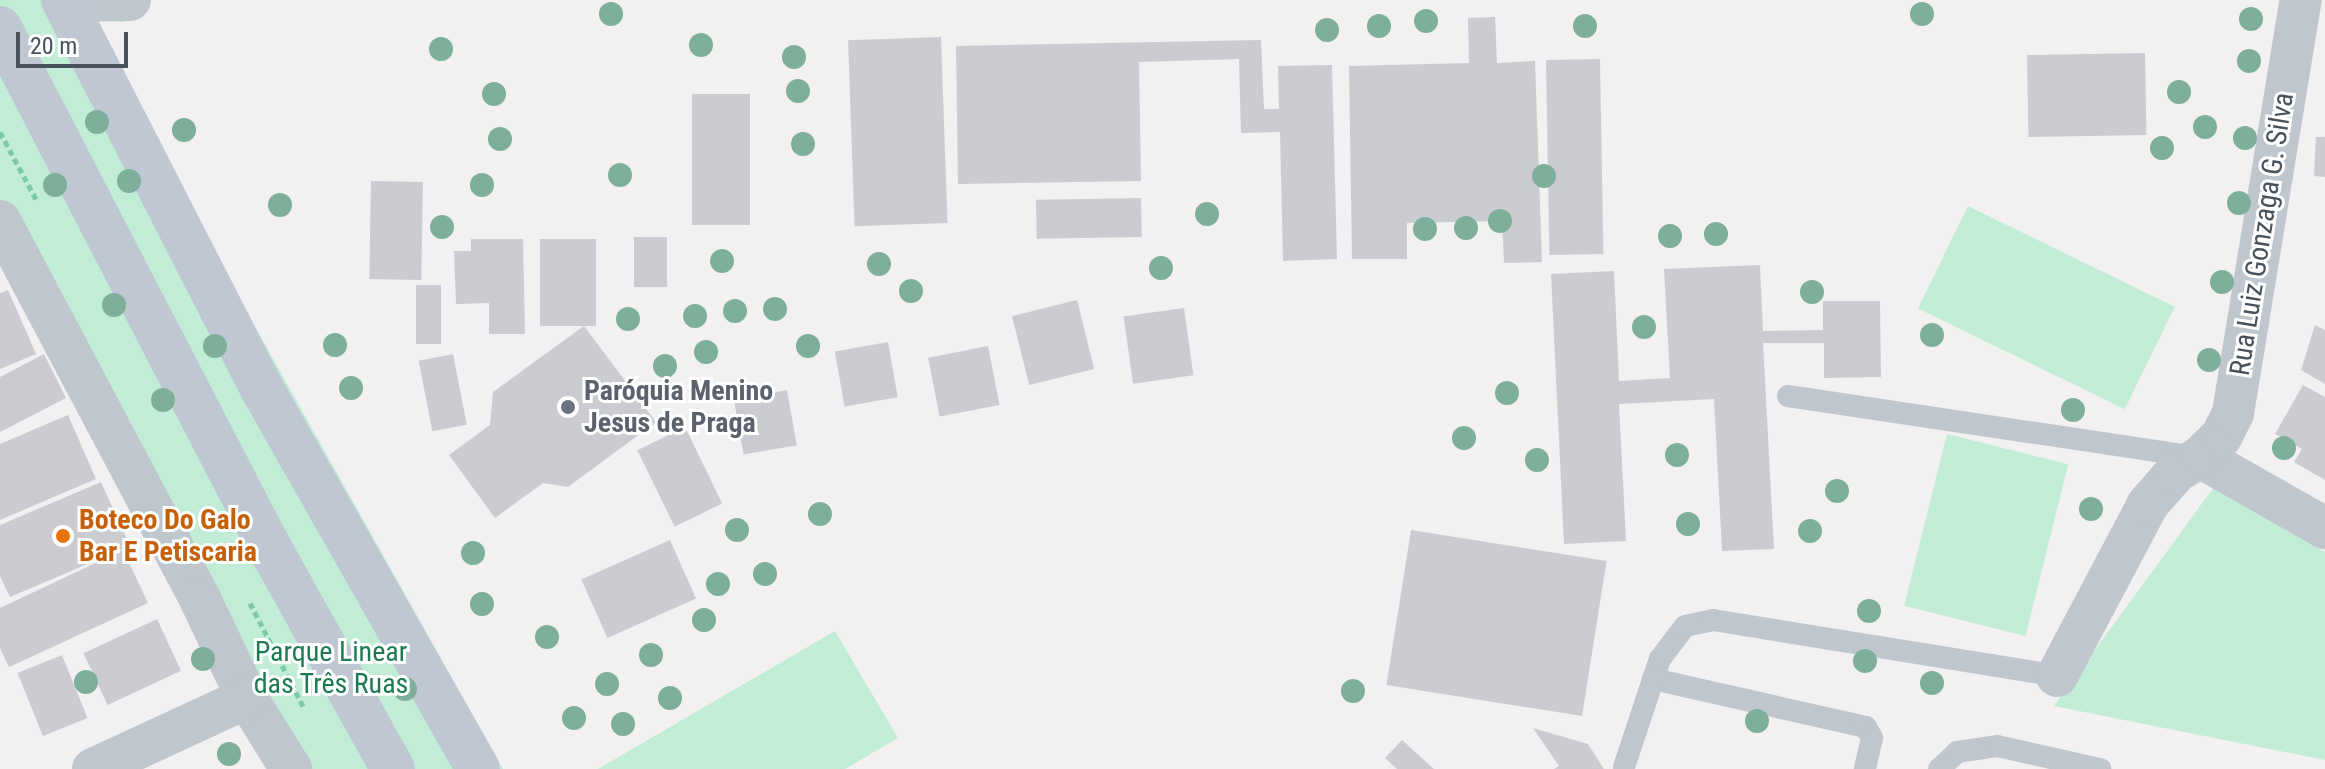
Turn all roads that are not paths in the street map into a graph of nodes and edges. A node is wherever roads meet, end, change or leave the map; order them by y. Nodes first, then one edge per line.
1 (109, 0) edge
2 (130, 0) edge
3 (2301, 0) edge
4 (64, 1) edge
5 (0, 28) edge
6 (0, 221) edge
7 (1788, 396) dead end
8 (2200, 457) junction
9 (2325, 528) edge
10 (2057, 676) joint
11 (1653, 679) junction
12 (247, 698) junction
13 (1624, 767) dead end
14 (93, 769) edge
15 (291, 769) edge
16 (393, 769) edge
17 (478, 769) edge
18 (1865, 769) edge
19 (1939, 769) edge
20 (2100, 769) edge

1 - 2 street
1 - 4 street
3 - 8 street, Rua Luiz Gonzaga G. Silva
4 - 17 main road
5 - 16 main road
6 - 12 street
7 - 8 lane
8 - 9 street
8 - 10 street, Rua Luiz Gonzaga G. Silva
10 - 11 lane
11 - 13 lane
11 - 18 lane
12 - 14 street
12 - 15 street
19 - 20 lane

